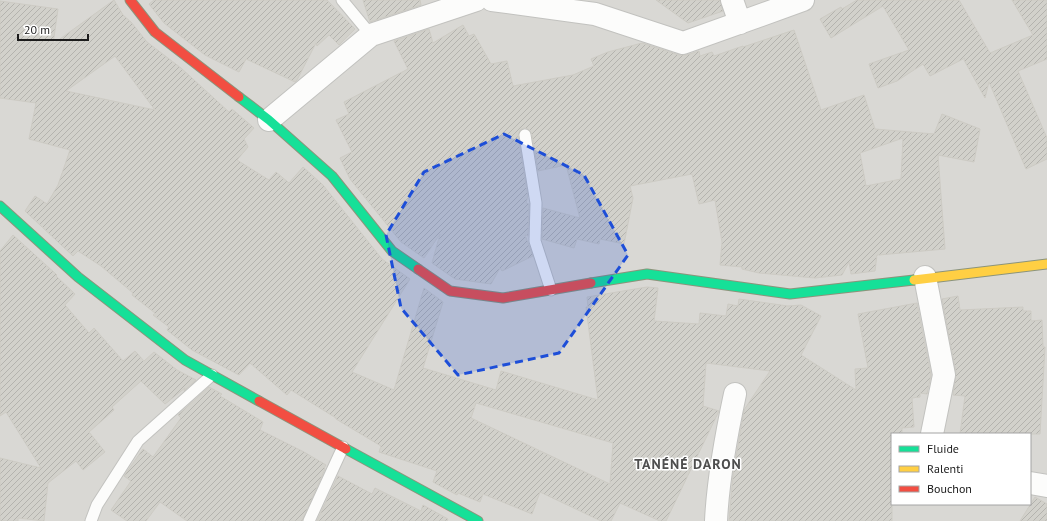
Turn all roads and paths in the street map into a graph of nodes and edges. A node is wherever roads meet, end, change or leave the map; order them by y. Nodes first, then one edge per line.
1 (130, 0) edge
2 (342, 0) edge
3 (476, 0) edge
4 (492, 0) edge
5 (732, 0) edge
6 (803, 0) edge
7 (740, 23) junction
8 (371, 35) junction
9 (269, 120) junction
10 (525, 135) dead end
11 (0, 206) edge
12 (1047, 264) edge
13 (925, 277) junction
14 (551, 290) junction
15 (212, 375) junction
16 (735, 394) dead end
17 (932, 433) edge
18 (343, 447) junction
19 (1031, 483) edge
20 (1047, 486) edge
21 (91, 521) edge
22 (309, 521) edge
23 (478, 521) edge
24 (716, 521) edge

1 - 9 street
2 - 8 lane
3 - 8 street
4 - 7 street
5 - 7 street
6 - 7 street
8 - 9 street
9 - 14 street
10 - 14 lane
11 - 15 street
12 - 13 street
13 - 14 street
13 - 17 street
15 - 18 street
15 - 21 lane
16 - 24 street
18 - 22 lane
18 - 23 street
19 - 20 street

